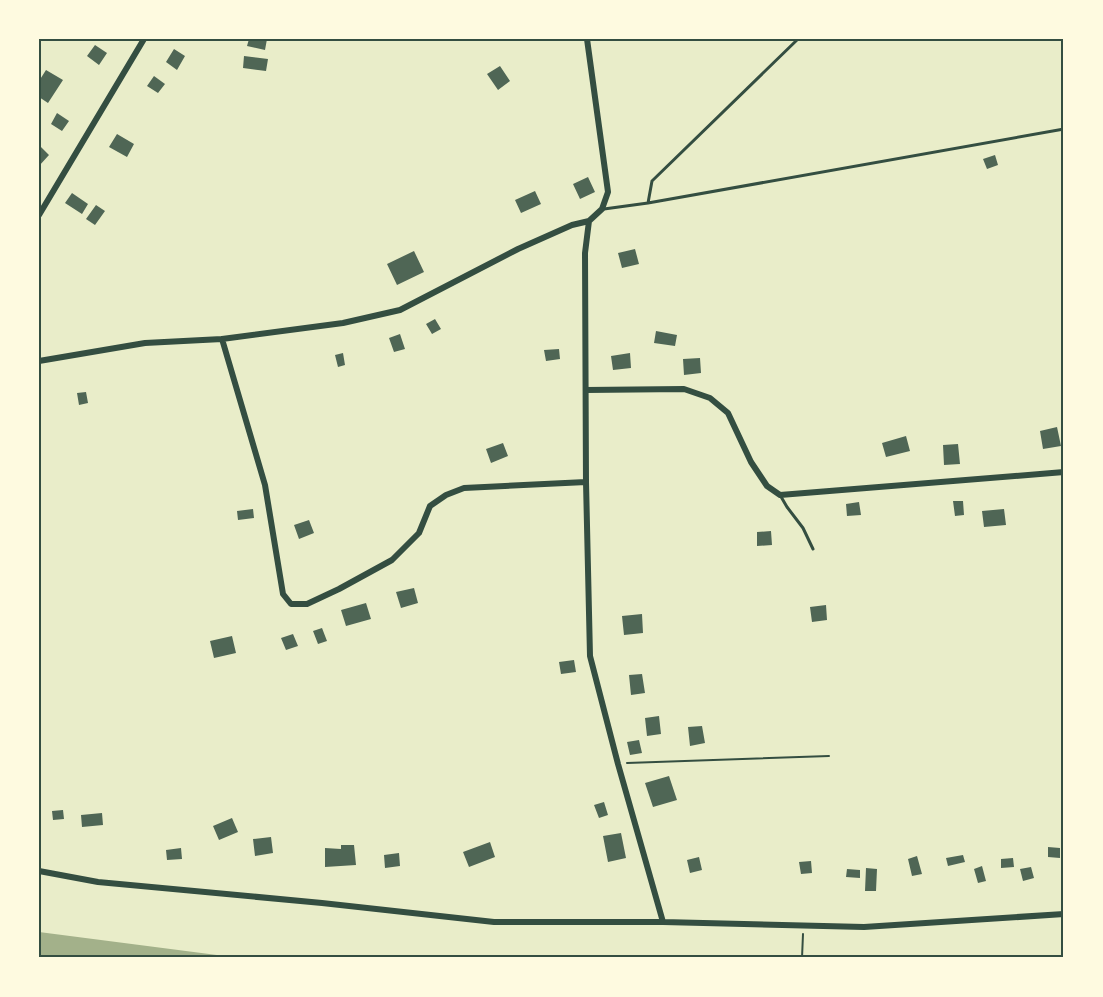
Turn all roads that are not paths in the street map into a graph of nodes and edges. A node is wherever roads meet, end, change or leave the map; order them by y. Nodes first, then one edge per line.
1 (144, 39) edge
2 (587, 39) edge
3 (798, 39) edge
4 (1064, 129) edge
5 (648, 203) junction
6 (602, 209) junction
7 (39, 215) edge
8 (588, 221) junction
9 (222, 339) junction
10 (39, 361) edge
11 (586, 390) junction
12 (1064, 472) edge
13 (586, 482) junction
14 (780, 495) junction
15 (813, 549) dead end
16 (39, 871) edge
17 (1064, 914) edge
18 (663, 922) junction

1 - 7 street
2 - 6 street
3 - 5 lane
4 - 5 lane
5 - 6 lane
6 - 8 street
8 - 9 street
8 - 11 street
9 - 10 street
9 - 13 street
11 - 13 street
11 - 14 street
12 - 14 street
13 - 18 street
14 - 15 lane
16 - 18 street
17 - 18 street

